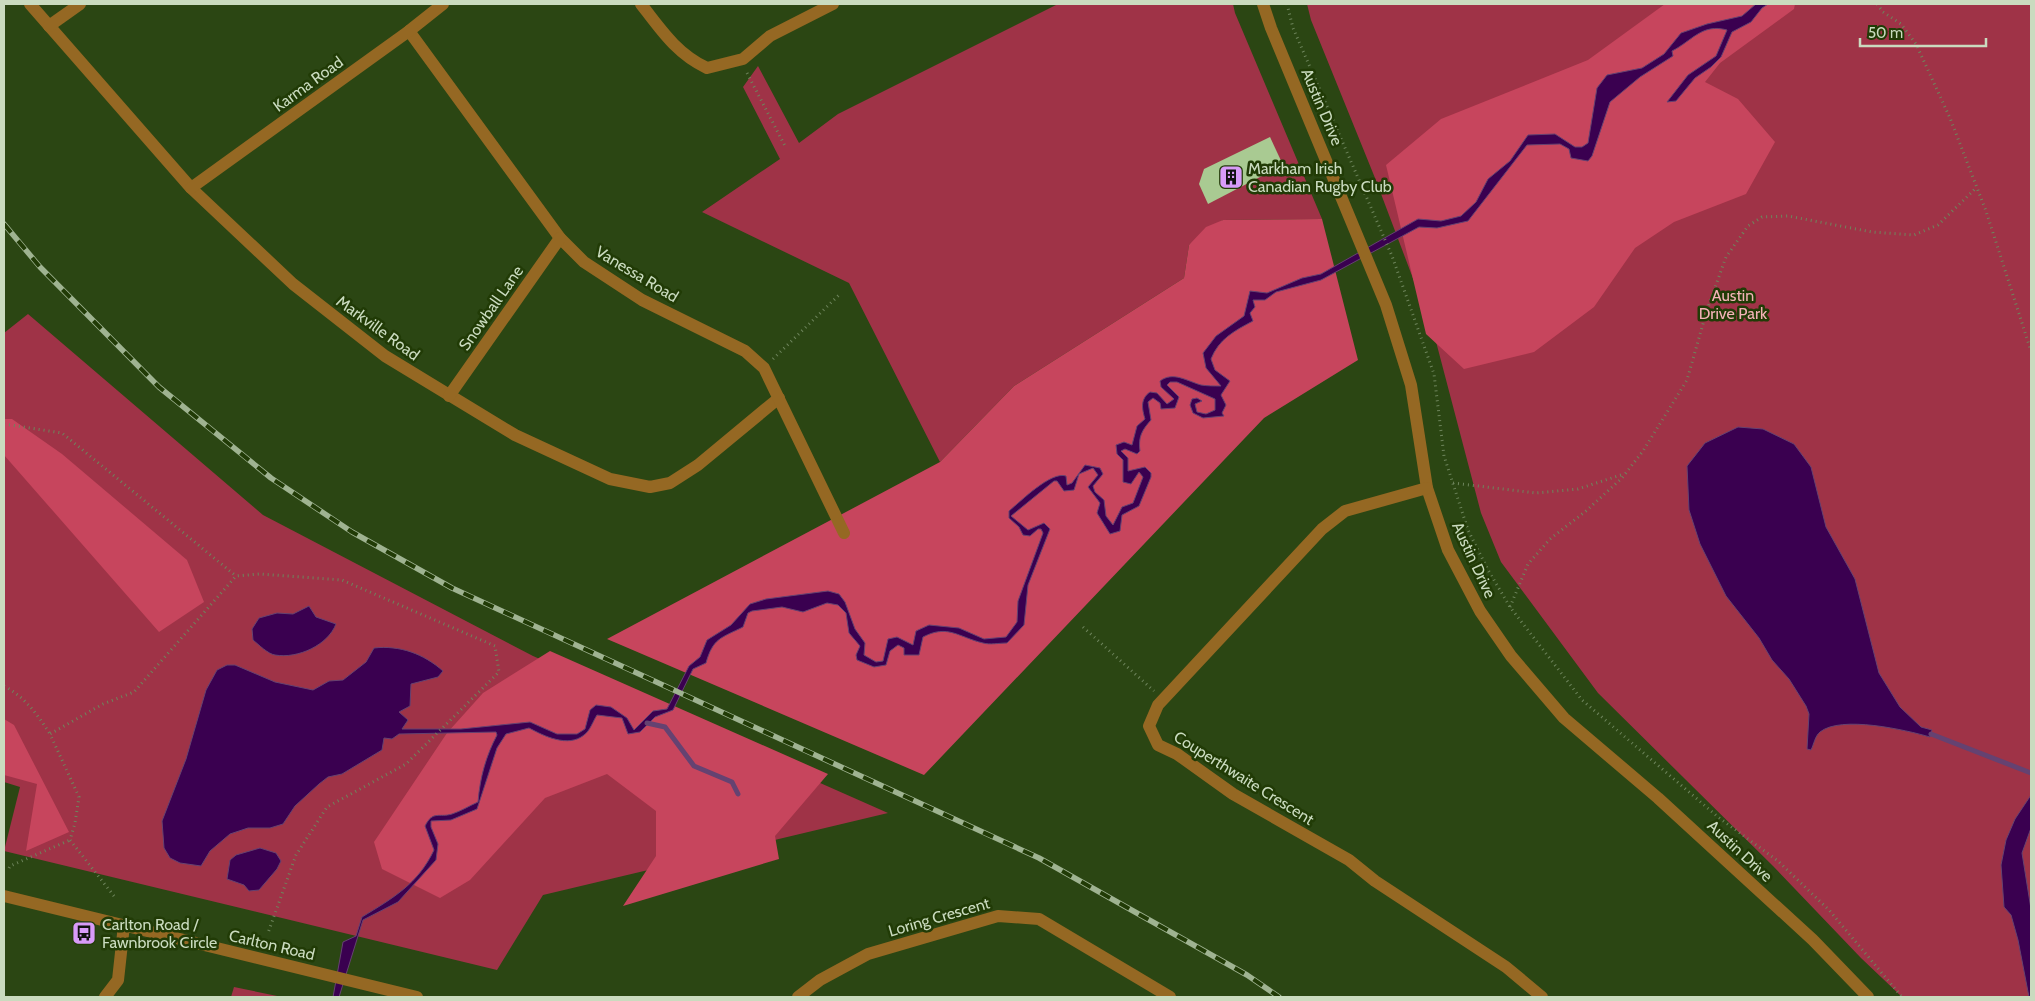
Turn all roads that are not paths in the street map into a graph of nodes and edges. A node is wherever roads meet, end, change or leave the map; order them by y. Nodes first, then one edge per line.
1 (30, 4) edge
2 (80, 4) edge
3 (443, 4) edge
4 (641, 4) edge
5 (833, 4) edge
6 (1264, 4) edge
7 (49, 26) junction
8 (410, 31) junction
9 (191, 188) junction
10 (560, 238) junction
11 (449, 396) junction
12 (779, 398) junction
13 (1427, 488) junction
14 (844, 533) dead end
15 (4, 896) edge
16 (124, 925) junction
17 (105, 997) edge
18 (417, 997) edge
19 (798, 997) edge
20 (1170, 997) edge
21 (1542, 997) edge
22 (1868, 997) edge

1 - 7 street, Markville Road
2 - 7 street
3 - 8 street, Karma Road
4 - 5 street
6 - 13 street, Austin Drive
7 - 9 street, Markville Road
8 - 9 street, Karma Road
8 - 10 street, Vanessa Road
9 - 11 street, Markville Road
10 - 11 street, Snowball Lane
10 - 12 street, Vanessa Road
11 - 12 street, Markville Road
12 - 14 street, Vanessa Road
13 - 21 street, Couperthwaite Crescent
13 - 22 street, Austin Drive
15 - 16 street, Carlton Road
16 - 17 street
16 - 18 street, Carlton Road
19 - 20 street, Loring Crescent

